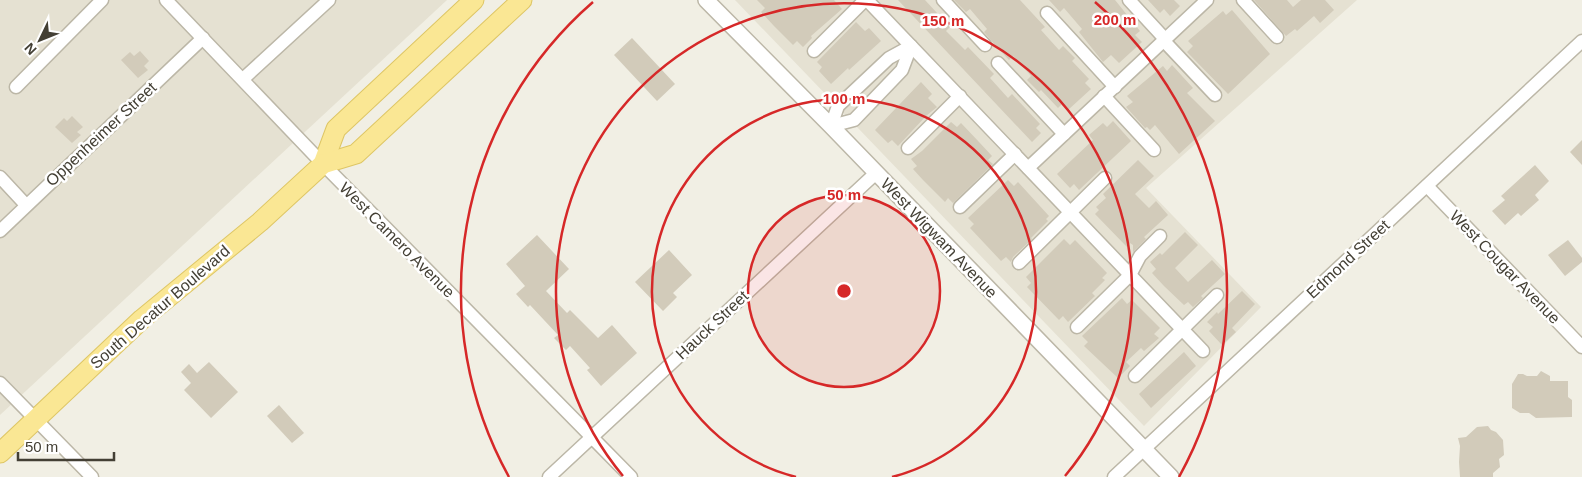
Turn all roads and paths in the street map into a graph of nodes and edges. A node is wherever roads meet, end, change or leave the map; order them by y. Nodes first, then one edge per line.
1 (102, 0) edge
2 (166, 0) edge
3 (329, 0) edge
4 (474, 0) edge
5 (522, 0) edge
6 (706, 0) edge
7 (943, 0) edge
8 (1129, 0) edge
9 (1207, 0) edge
10 (1243, 0) edge
11 (873, 2) edge
12 (1047, 13) dead end
13 (1277, 37) dead end
14 (203, 38) junction
15 (1164, 40) junction
16 (1582, 42) edge
17 (984, 45) dead end
18 (911, 46) junction
19 (814, 51) dead end
20 (998, 63) dead end
21 (243, 79) junction
22 (16, 87) dead end
23 (1115, 87) junction
24 (1215, 95) dead end
25 (960, 96) junction
26 (1104, 96) junction
27 (831, 126) junction
28 (1064, 134) junction
29 (908, 148) dead end
30 (1154, 150) dead end
31 (1015, 154) junction
32 (323, 164) junction
33 (1028, 168) junction
34 (876, 173) junction
35 (0, 177) edge
36 (1105, 178) dead end
37 (1427, 186) junction
38 (26, 205) junction
39 (960, 207) dead end
40 (1071, 213) junction
41 (0, 231) edge
42 (1160, 236) dead end
43 (1019, 263) dead end
44 (1130, 275) junction
45 (1217, 295) dead end
46 (1077, 327) dead end
47 (1182, 329) junction
48 (1582, 347) edge
49 (1203, 351) dead end
50 (1135, 376) dead end
51 (0, 383) edge
52 (36, 420) junction
53 (592, 437) junction
54 (1144, 449) junction
55 (0, 453) edge
56 (92, 477) edge
57 (549, 477) edge
58 (631, 477) edge
59 (1114, 477) edge
60 (1171, 477) edge

1 - 22 street
2 - 14 street, West Camero Avenue
3 - 21 street
4 - 32 main road, South Decatur Boulevard
5 - 32 main road, South Decatur Boulevard
6 - 27 street, West Wigwam Avenue
7 - 17 street
8 - 15 street
9 - 15 street
10 - 13 street
11 - 18 street
11 - 19 street
12 - 23 street
14 - 21 street, West Camero Avenue
14 - 38 street, Oppenheimer Street
15 - 23 street
15 - 24 street
16 - 37 street, Edmond Street
18 - 25 street
18 - 27 street
18 - 27 street
20 - 28 street
21 - 32 street, West Camero Avenue
23 - 26 street
25 - 29 street
25 - 31 street
26 - 28 street
26 - 30 street
27 - 34 street, West Wigwam Avenue
28 - 33 street
31 - 33 street
31 - 39 street
32 - 52 main road, South Decatur Boulevard
32 - 53 street, West Camero Avenue
33 - 40 street
34 - 53 street, Hauck Street
34 - 54 street, West Wigwam Avenue
35 - 38 street
36 - 40 street
37 - 48 street, West Cougar Avenue
37 - 54 street, Edmond Street
38 - 41 street, Oppenheimer Street
40 - 43 street
40 - 44 street
42 - 44 street
44 - 46 street
44 - 47 street
45 - 47 street
47 - 49 street
47 - 50 street
51 - 52 street
52 - 55 main road, South Decatur Boulevard
52 - 56 street
53 - 57 street, Hauck Street
53 - 58 street, West Camero Avenue
54 - 59 street, Edmond Street
54 - 60 street, West Wigwam Avenue

